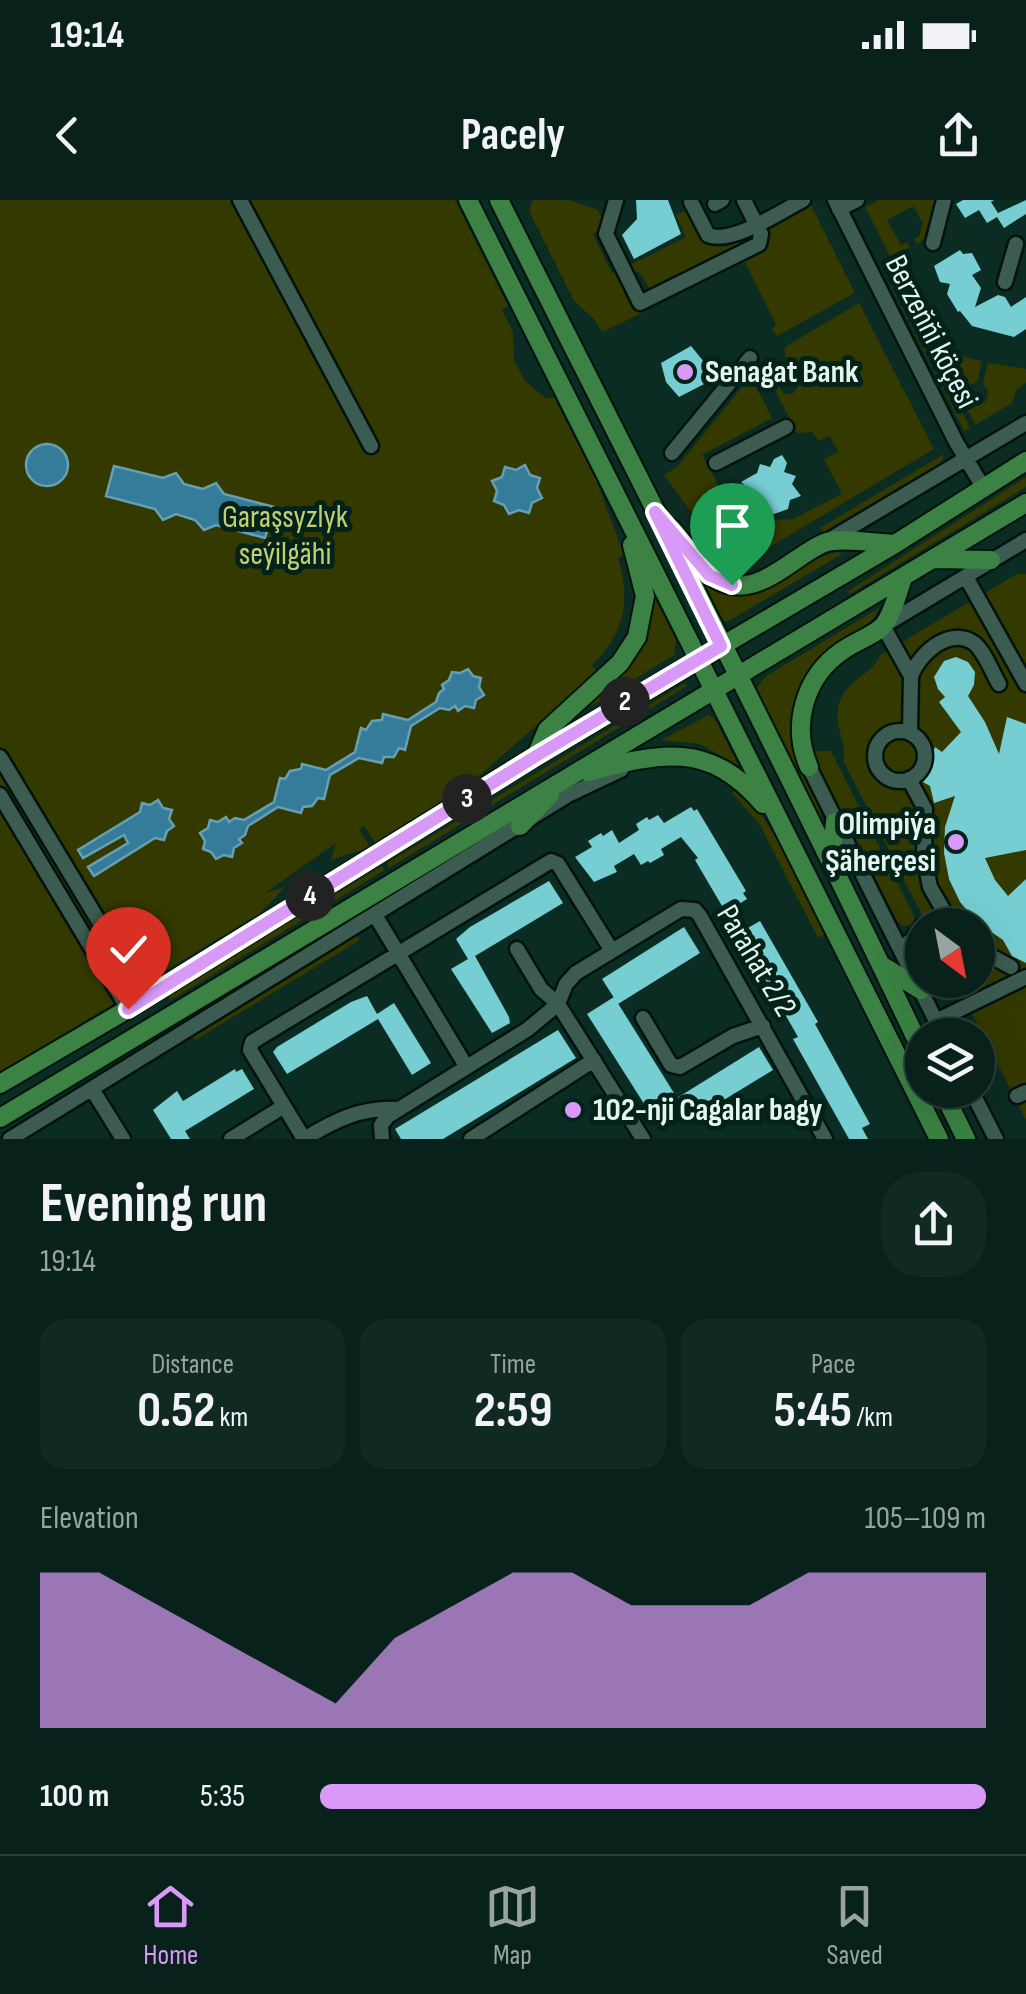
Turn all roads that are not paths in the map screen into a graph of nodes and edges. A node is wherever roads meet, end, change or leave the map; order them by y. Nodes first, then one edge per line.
1 (240, 200) edge
2 (468, 200) edge
3 (499, 200) edge
4 (616, 200) edge
5 (744, 200) edge
6 (803, 200) edge
7 (857, 200) edge
8 (944, 200) edge
9 (690, 202) edge
10 (837, 204) edge
11 (756, 224) junction
12 (933, 243) dead end
13 (1016, 244) dead end
14 (1005, 282) dead end
15 (750, 358) dead end
16 (1026, 424) edge
17 (786, 427) dead end
18 (372, 446) dead end
19 (672, 453) dead end
20 (966, 460) junction
21 (1026, 460) edge
22 (716, 463) dead end
23 (982, 487) junction
24 (1026, 503) edge
25 (655, 512) junction
26 (629, 524) junction
27 (1026, 540) edge
28 (828, 541) junction
29 (895, 544) junction
30 (934, 559) junction
31 (991, 560) junction
32 (966, 577) junction
33 (904, 578) junction
34 (884, 626) junction
35 (721, 646) junction
36 (698, 659) junction
37 (738, 676) junction
38 (911, 676) junction
39 (999, 684) dead end
40 (1026, 684) edge
41 (714, 691) junction
42 (910, 732) junction
43 (0, 756) edge
44 (536, 756) junction
45 (658, 756) junction
46 (809, 767) joint
47 (565, 779) junction
48 (909, 779) junction
49 (0, 795) edge
50 (32, 810) junction
51 (15, 820) junction
52 (835, 822) junction
53 (780, 823) junction
54 (520, 826) junction
55 (830, 858) junction
56 (80, 890) junction
57 (63, 900) junction
58 (940, 908) edge
59 (375, 916) junction
60 (905, 946) edge
61 (900, 949) junction
62 (518, 950) dead end
63 (612, 951) junction
64 (398, 954) junction
65 (905, 959) edge
66 (995, 959) edge
67 (881, 964) junction
68 (1010, 967) dead end
69 (1026, 977) edge
70 (905, 980) edge
71 (145, 998) junction
72 (558, 1004) junction
73 (128, 1009) junction
74 (643, 1018) dead end
75 (906, 1018) edge
76 (957, 1018) edge
77 (763, 1026) junction
78 (594, 1060) junction
79 (466, 1066) junction
80 (0, 1084) edge
81 (92, 1089) junction
82 (284, 1106) junction
83 (399, 1108) junction
84 (951, 1108) edge
85 (980, 1108) edge
86 (0, 1118) edge
87 (10, 1139) edge
88 (123, 1139) edge
89 (231, 1139) edge
90 (304, 1139) edge
91 (382, 1139) edge
92 (470, 1139) edge
93 (643, 1139) edge
94 (825, 1139) edge
95 (939, 1139) edge
96 (966, 1139) edge
97 (996, 1139) edge

1 - 18 street
2 - 26 main road
3 - 25 main road
4 - 11 street
5 - 11 street
6 - 11 street
7 - 10 street
8 - 12 street
9 - 11 street
10 - 20 street, Berzeňňi köçesi
13 - 14 street
15 - 19 street
16 - 20 street
17 - 22 street
20 - 23 street, Berzeňňi köçesi
20 - 28 street
21 - 23 main road
23 - 29 main road
24 - 30 main road
25 - 28 main road
25 - 35 main road
26 - 36 main road
26 - 44 main road
27 - 31 street
28 - 29 main road
29 - 35 main road
30 - 31 main road
30 - 33 main road
31 - 32 street
32 - 34 street
32 - 40 street
33 - 34 main road
33 - 37 main road
34 - 38 street
34 - 46 main road
35 - 36 main road
35 - 37 main road
36 - 41 main road
36 - 44 main road
37 - 41 main road
37 - 55 main road
38 - 39 street
38 - 42 street
41 - 47 main road
41 - 53 main road
42 - 48 street
42 - 48 street
43 - 50 street
44 - 71 main road
45 - 47 main road
45 - 53 main road
45 - 54 street
46 - 52 street
47 - 54 main road
47 - 86 main road
48 - 58 street
49 - 51 street
50 - 51 street
50 - 56 street
51 - 57 street
52 - 55 main road
52 - 61 street
53 - 95 main road
54 - 59 street
55 - 67 main road
56 - 57 street
56 - 71 street
57 - 73 street
59 - 64 street
59 - 81 street
60 - 61 street
61 - 65 street
62 - 72 street
63 - 64 street
63 - 72 street, Parahat 2/2
63 - 77 street, Parahat 2/2
64 - 79 street
64 - 82 street
66 - 68 street
67 - 70 main road
67 - 75 main road
69 - 76 street
71 - 73 main road
72 - 78 street
72 - 79 street, Parahat 2/2
73 - 80 main road
74 - 77 street
77 - 94 street, Parahat 2/2
78 - 92 street
78 - 93 street
79 - 83 street, Parahat 2/2
81 - 87 street
81 - 88 street
82 - 89 street
82 - 90 street
83 - 90 street
83 - 91 street, Parahat 2/2
84 - 96 main road
85 - 97 street

